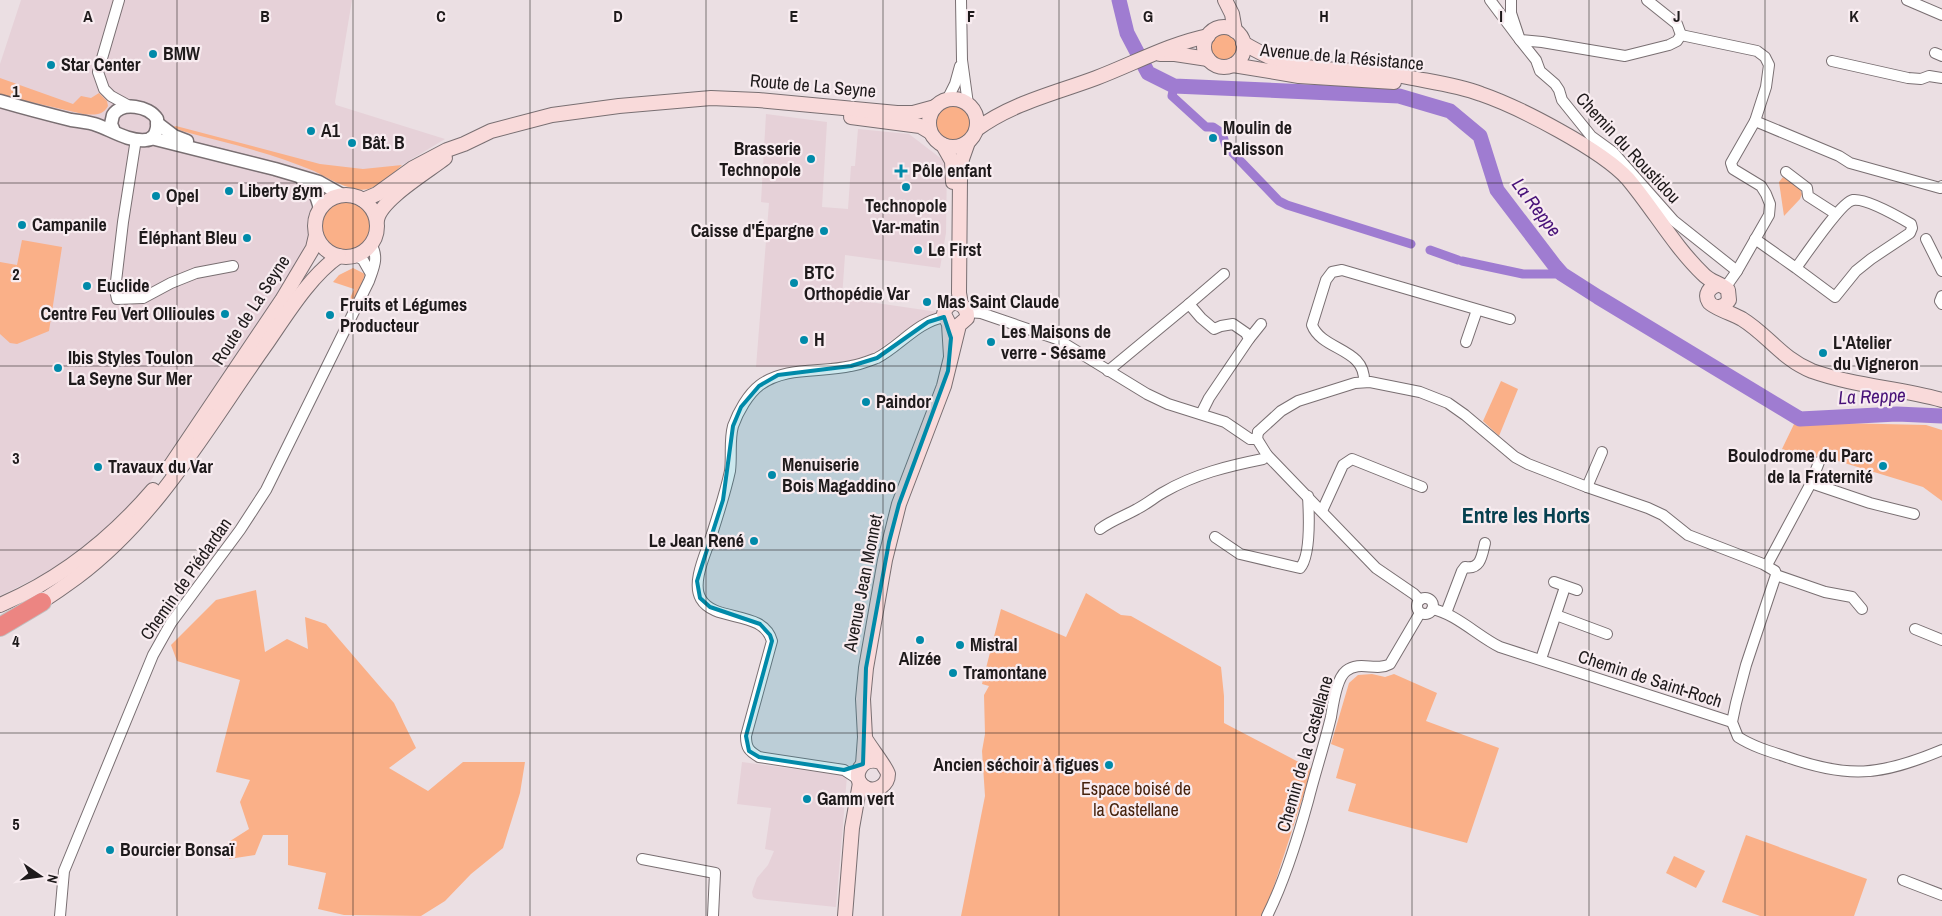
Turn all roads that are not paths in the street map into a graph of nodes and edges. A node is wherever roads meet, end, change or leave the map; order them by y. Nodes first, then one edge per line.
1 (119, 0) edge
2 (962, 0) edge
3 (1217, 0) edge
4 (1225, 0) edge
5 (1490, 0) edge
6 (1511, 0) edge
7 (1647, 0) edge
8 (1908, 0) edge
9 (1942, 15) edge
10 (1235, 31) junction
11 (1214, 32) junction
12 (1681, 35) junction
13 (1520, 40) junction
14 (1243, 43) junction
15 (1155, 54) junction
16 (1208, 59) junction
17 (962, 60) junction
18 (1832, 61) dead end
19 (1233, 65) junction
20 (1942, 78) edge
21 (1448, 85) junction
22 (111, 96) junction
23 (0, 101) edge
24 (687, 101) junction
25 (941, 104) junction
26 (131, 107) junction
27 (971, 107) junction
28 (1009, 109) junction
29 (114, 113) junction
30 (1755, 121) junction
31 (92, 123) junction
32 (157, 123) junction
33 (977, 128) junction
34 (114, 131) junction
35 (930, 132) junction
36 (151, 138) junction
37 (136, 139) junction
38 (968, 142) junction
39 (464, 144) junction
40 (943, 145) junction
41 (242, 160) junction
42 (1786, 172) dead end
43 (296, 175) junction
44 (1942, 186) edge
45 (342, 194) junction
46 (363, 200) junction
47 (320, 209) junction
48 (1836, 214) junction
49 (377, 220) junction
50 (316, 235) junction
51 (1755, 239) junction
52 (1926, 239) dead end
53 (371, 244) junction
54 (355, 255) junction
55 (339, 256) junction
56 (233, 266) dead end
57 (1796, 268) junction
58 (1737, 271) junction
59 (1942, 271) edge
60 (371, 274) junction
61 (1224, 274) dead end
62 (1720, 295) junction
63 (1942, 296) edge
64 (1189, 304) junction
65 (1942, 304) edge
66 (959, 307) junction
67 (1476, 310) junction
68 (1510, 319) dead end
69 (951, 322) junction
70 (1261, 324) dead end
71 (1249, 339) junction
72 (1466, 342) dead end
73 (1108, 370) junction
74 (1364, 382) junction
75 (1942, 400) edge
76 (1200, 414) junction
77 (1253, 435) junction
78 (1602, 452) dead end
79 (1267, 455) junction
80 (1819, 462) dead end
81 (1811, 483) junction
82 (1422, 487) dead end
83 (1588, 487) junction
84 (1308, 496) junction
85 (1322, 510) junction
86 (1914, 514) dead end
87 (1100, 529) dead end
88 (1215, 537) dead end
89 (1486, 543) dead end
90 (1767, 565) junction
91 (1776, 575) junction
92 (1554, 582) dead end
93 (1565, 587) junction
94 (1577, 590) dead end
95 (1420, 600) junction
96 (42, 602) junction
97 (0, 605) edge
98 (1432, 609) junction
99 (1862, 609) dead end
100 (1420, 613) junction
101 (1446, 613) junction
102 (1556, 615) junction
103 (0, 620) edge
104 (0, 627) edge
105 (1915, 629) dead end
106 (1607, 634) dead end
107 (1942, 640) edge
108 (1541, 659) junction
109 (1732, 722) junction
110 (865, 737) junction
111 (1942, 750) edge
112 (880, 762) junction
113 (863, 776) junction
114 (642, 858) dead end
115 (1903, 880) dead end
116 (1942, 894) edge
117 (60, 916) edge
118 (713, 916) edge
119 (845, 916) edge
120 (1267, 916) edge

1 - 22 street
2 - 17 street
3 - 11 main road
4 - 10 main road
5 - 13 street
6 - 13 street, Chemin du Roustidou
7 - 12 street
8 - 9 street
10 - 11 main road
10 - 14 main road
11 - 15 main road
11 - 16 main road
12 - 13 street
12 - 30 street
13 - 58 street, Chemin du Roustidou
14 - 19 main road
14 - 21 main road, Avenue de la Résistance
15 - 16 main road
15 - 28 main road
16 - 19 main road
17 - 25 street
17 - 27 street
18 - 20 street
19 - 21 main road, Avenue de la Résistance
21 - 62 main road, Avenue de la Résistance
22 - 26 street
22 - 29 street
23 - 31 street
24 - 25 main road, Route de La Seyne
24 - 35 main road, Route de La Seyne
24 - 39 main road, Route de La Seyne
25 - 27 main road
25 - 35 main road
26 - 29 street
26 - 32 street
27 - 28 main road
27 - 33 main road
28 - 33 main road
29 - 31 street
29 - 34 street
30 - 44 street
30 - 51 street
31 - 34 street
32 - 36 street
32 - 41 street
33 - 38 main road
34 - 37 street
35 - 40 main road
36 - 37 street
36 - 41 street
37 - 56 street
38 - 40 main road
38 - 66 main road, Avenue Jean Monnet
39 - 46 main road, Route de La Seyne
39 - 49 main road, Route de La Seyne
40 - 66 main road, Avenue Jean Monnet
41 - 43 street
42 - 48 street
43 - 45 street
43 - 47 street
45 - 46 main road
45 - 47 main road
46 - 49 main road
47 - 50 main road
48 - 57 street
48 - 57 street
49 - 53 main road
50 - 55 main road
50 - 97 main road, Route de La Seyne
51 - 57 street
51 - 58 street
52 - 59 street
53 - 54 main road
53 - 60 street, Chemin de Piédardan
54 - 55 main road
54 - 60 street
55 - 96 main road, Route de La Seyne
58 - 62 street
60 - 117 street, Chemin de Piédardan
61 - 64 street
62 - 75 main road, Avenue de la Résistance
63 - 65 street
64 - 71 street
64 - 73 street
66 - 69 main road, Avenue Jean Monnet
66 - 69 main road, Avenue Jean Monnet
66 - 73 street
67 - 68 street
67 - 72 street
67 - 74 street
69 - 110 main road, Avenue Jean Monnet
69 - 113 street
70 - 71 street
71 - 76 street
73 - 76 street
74 - 77 street
74 - 83 street
76 - 77 street
77 - 79 street
78 - 83 street
79 - 84 street
79 - 87 street
80 - 81 street
81 - 86 street
81 - 90 street
82 - 85 street
83 - 90 street
84 - 85 street
84 - 88 street
85 - 95 street
89 - 101 street
90 - 91 street
91 - 99 street
91 - 109 street
92 - 93 street
93 - 94 street
93 - 102 street
95 - 98 street
95 - 100 street
96 - 103 main road, Route de La Seyne
96 - 104 highway
98 - 100 street
98 - 101 street, Chemin de Saint-Roch
100 - 120 street, Chemin de la Castellane
101 - 108 street, Chemin de Saint-Roch
102 - 106 street
102 - 108 street
105 - 107 street
108 - 109 street, Chemin de Saint-Roch
109 - 111 street, Chemin de Saint-Roch
110 - 112 main road, Avenue Jean Monnet
110 - 113 main road, Avenue Jean Monnet
112 - 113 main road
112 - 113 main road, Avenue Jean Monnet
113 - 119 main road
114 - 118 street
115 - 116 street

